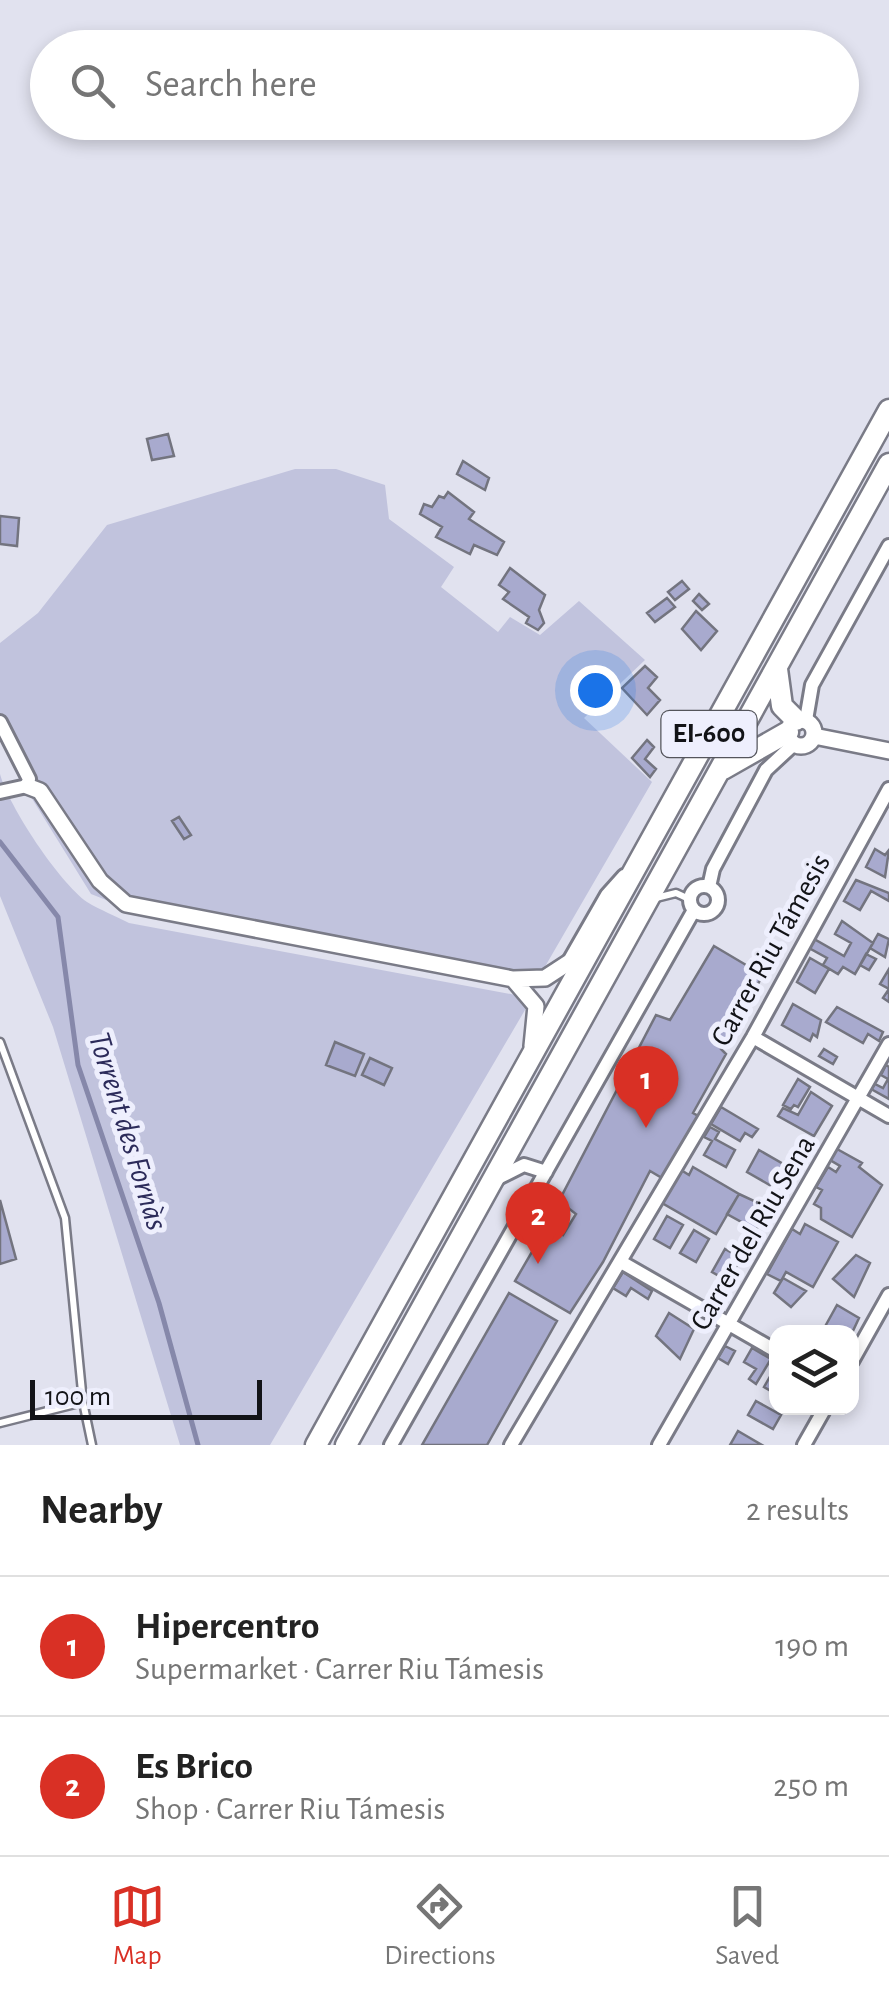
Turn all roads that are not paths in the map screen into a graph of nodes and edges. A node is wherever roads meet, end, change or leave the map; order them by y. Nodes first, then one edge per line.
1 (889, 410) edge
2 (889, 464) edge
3 (889, 546) edge
4 (777, 667) junction
5 (0, 722) edge
6 (796, 729) junction
7 (889, 751) edge
8 (718, 773) junction
9 (27, 786) junction
10 (889, 788) edge
11 (3, 791) edge
12 (642, 856) junction
13 (709, 887) junction
14 (646, 902) junction
15 (692, 905) junction
16 (568, 963) joint
17 (513, 979) junction
18 (752, 1036) junction
19 (0, 1042) edge
20 (889, 1044) edge
21 (530, 1058) junction
22 (858, 1098) junction
23 (889, 1116) edge
24 (546, 1172) junction
25 (490, 1184) junction
26 (622, 1262) junction
27 (889, 1294) edge
28 (730, 1324) junction
29 (769, 1347) edge
30 (859, 1348) edge
31 (83, 1402) junction
32 (821, 1415) edge
33 (0, 1423) edge
34 (92, 1445) edge
35 (316, 1445) edge
36 (346, 1445) edge
37 (391, 1445) edge
38 (511, 1445) edge
39 (659, 1445) edge
40 (804, 1445) edge

1 - 12 main road, EI-600
2 - 4 main road, EI-600
3 - 6 street
4 - 6 main road
4 - 8 main road, EI-600
5 - 9 street
6 - 7 street
6 - 8 main road
6 - 13 street
8 - 14 main road, EI-600
9 - 11 street
9 - 17 street
10 - 18 street, Carrer Riu Támesis
12 - 16 street
12 - 21 main road, EI-600
13 - 15 street
13 - 15 street
14 - 15 lane
14 - 25 main road, EI-600
15 - 24 street
16 - 17 street
17 - 21 street
18 - 22 street
18 - 26 street, Carrer Riu Támesis
19 - 31 lane
20 - 22 street, Carrer del Riu Sena
21 - 35 main road, EI-600
22 - 23 street
22 - 28 street, Carrer del Riu Sena
24 - 25 street
24 - 37 street
25 - 36 main road, EI-600
26 - 28 street
26 - 38 street, Carrer Riu Támesis
27 - 30 street
28 - 29 street
28 - 39 street, Carrer del Riu Sena
31 - 33 lane
31 - 34 lane
32 - 40 street

